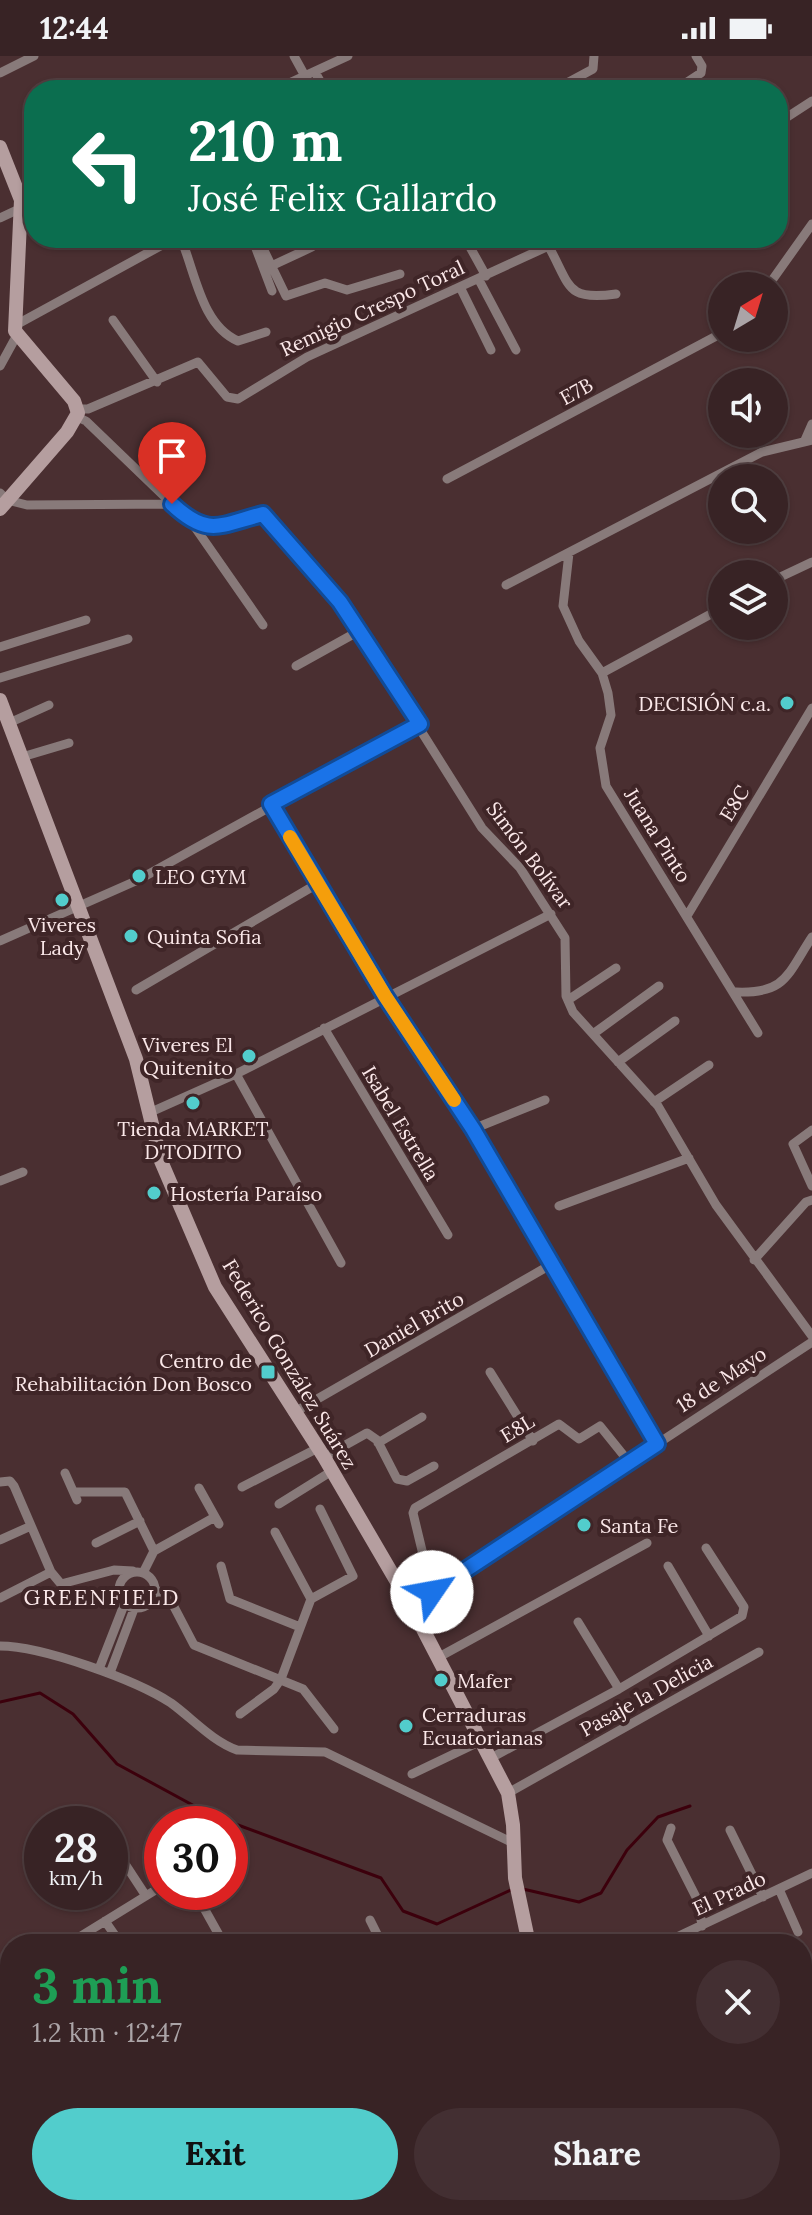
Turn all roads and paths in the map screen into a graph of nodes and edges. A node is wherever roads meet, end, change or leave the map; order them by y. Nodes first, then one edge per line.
1 (34, 56) edge
2 (294, 56) edge
3 (348, 56) edge
4 (594, 56) edge
5 (696, 56) edge
6 (315, 72) junction
7 (0, 73) edge
8 (305, 76) junction
9 (296, 80) edge
10 (319, 80) edge
11 (573, 80) edge
12 (689, 80) edge
13 (812, 101) edge
14 (788, 117) edge
15 (0, 147) edge
16 (24, 199) edge
17 (24, 207) edge
18 (0, 218) edge
19 (812, 224) edge
20 (24, 247) edge
21 (166, 248) edge
22 (184, 248) edge
23 (257, 248) edge
24 (261, 248) edge
25 (310, 248) edge
26 (469, 248) edge
27 (547, 248) edge
28 (550, 248) edge
29 (267, 268) junction
30 (778, 272) edge
31 (400, 274) dead end
32 (482, 278) junction
33 (461, 289) junction
34 (272, 291) dead end
35 (616, 294) dead end
36 (113, 320) dead end
37 (16, 331) junction
38 (266, 332) dead end
39 (708, 340) edge
40 (491, 350) dead end
41 (516, 350) dead end
42 (0, 366) edge
43 (157, 382) junction
44 (78, 413) junction
45 (812, 424) edge
46 (808, 440) edge
47 (447, 479) dead end
48 (2, 500) edge
49 (172, 504) junction
50 (192, 523) junction
51 (569, 553) junction
52 (812, 562) edge
53 (788, 573) edge
54 (506, 585) dead end
55 (708, 616) edge
56 (86, 620) dead end
57 (263, 625) dead end
58 (359, 631) junction
59 (128, 639) dead end
60 (0, 647) edge
61 (296, 666) dead end
62 (602, 673) junction
63 (0, 678) edge
64 (0, 700) edge
65 (49, 705) dead end
66 (812, 708) edge
67 (9, 723) junction
68 (420, 724) junction
69 (69, 743) dead end
70 (22, 757) junction
71 (271, 804) junction
72 (317, 884) junction
73 (78, 906) junction
74 (551, 914) junction
75 (687, 916) junction
76 (812, 937) edge
77 (0, 941) edge
78 (616, 968) dead end
79 (659, 986) dead end
80 (136, 990) dead end
81 (736, 992) junction
82 (385, 996) junction
83 (568, 1000) junction
84 (675, 1021) dead end
85 (324, 1028) junction
86 (758, 1033) dead end
87 (593, 1034) junction
88 (618, 1062) junction
89 (709, 1065) dead end
90 (236, 1074) junction
91 (545, 1100) dead end
92 (654, 1102) junction
93 (151, 1112) junction
94 (473, 1129) junction
95 (812, 1130) edge
96 (689, 1158) junction
97 (23, 1172) dead end
98 (0, 1181) edge
99 (812, 1186) edge
100 (812, 1200) edge
101 (559, 1206) dead end
102 (448, 1235) dead end
103 (754, 1260) junction
104 (341, 1263) dead end
105 (552, 1264) junction
106 (812, 1339) edge
107 (490, 1372) dead end
108 (293, 1413) junction
109 (422, 1417) dead end
110 (533, 1441) junction
111 (378, 1443) junction
112 (657, 1444) junction
113 (321, 1452) junction
114 (629, 1462) junction
115 (434, 1466) dead end
116 (332, 1471) junction
117 (65, 1473) dead end
118 (0, 1482) edge
119 (242, 1487) dead end
120 (199, 1488) dead end
121 (279, 1504) dead end
122 (320, 1509) dead end
123 (140, 1521) junction
124 (31, 1526) junction
125 (90, 1530) dead end
126 (275, 1532) dead end
127 (0, 1540) edge
128 (647, 1543) dead end
129 (706, 1548) dead end
130 (154, 1551) junction
131 (221, 1566) dead end
132 (668, 1566) dead end
133 (114, 1570) junction
134 (139, 1571) junction
135 (51, 1572) junction
136 (122, 1580) junction
137 (154, 1588) junction
138 (432, 1592) junction
139 (0, 1598) edge
140 (311, 1599) junction
141 (411, 1606) junction
142 (129, 1607) junction
143 (578, 1622) dead end
144 (300, 1627) junction
145 (709, 1636) junction
146 (2, 1643) edge
147 (759, 1652) dead end
148 (439, 1657) junction
149 (99, 1669) junction
150 (110, 1673) junction
151 (281, 1679) junction
152 (619, 1689) junction
153 (240, 1714) dead end
154 (334, 1729) dead end
155 (483, 1740) junction
156 (491, 1758) junction
157 (412, 1774) dead end
158 (508, 1793) junction
159 (671, 1828) dead end
160 (730, 1830) dead end
161 (511, 1842) junction
162 (128, 1868) edge
163 (812, 1873) edge
164 (779, 1889) junction
165 (144, 1893) edge
166 (144, 1897) edge
167 (763, 1897) junction
168 (205, 1910) edge
169 (370, 1920) dead end
170 (105, 1921) junction
171 (702, 1926) junction
172 (798, 1932) dead end
173 (84, 1934) edge
174 (114, 1934) edge
175 (218, 1934) edge
176 (377, 1934) edge
177 (527, 1934) edge
178 (684, 1934) edge

1 - 7 street
2 - 8 street
3 - 6 street
4 - 11 street
5 - 12 street
6 - 8 street
6 - 10 street
8 - 9 street
13 - 14 street
15 - 16 street
17 - 18 street
19 - 30 street
20 - 37 street
21 - 37 street
22 - 38 street
23 - 29 street
24 - 29 street
25 - 29 street
26 - 32 street
27 - 32 street, Remigio Crespo Toral
28 - 35 street
29 - 31 street
29 - 34 street
32 - 33 street, Remigio Crespo Toral
32 - 41 street
33 - 40 street
33 - 43 street, Remigio Crespo Toral
36 - 43 street
37 - 42 street
37 - 44 street
39 - 47 street, E7B
43 - 44 street, Remigio Crespo Toral
44 - 48 street
44 - 49 street
45 - 46 street
46 - 51 street
48 - 49 street
49 - 50 street
50 - 57 street
50 - 58 street, Simón Bolívar
51 - 54 street
51 - 62 street, Juana Pinto
52 - 53 street
55 - 62 street
56 - 60 street
58 - 61 street
58 - 68 street, Simón Bolívar
59 - 63 street
62 - 75 street, Juana Pinto
64 - 67 street, Federico González Suárez
65 - 67 street
66 - 75 street, E8C
67 - 70 street, Federico González Suárez
68 - 71 street
68 - 74 street, Simón Bolívar
69 - 70 street
70 - 73 street, Federico González Suárez
71 - 72 street
71 - 73 street
72 - 80 street
72 - 82 street
73 - 77 street
73 - 93 street, Federico González Suárez
74 - 82 street
74 - 83 street, Simón Bolívar
75 - 81 street, Juana Pinto
76 - 81 street
78 - 83 street
79 - 87 street
81 - 86 street, Juana Pinto
82 - 85 street
82 - 94 street
83 - 87 street
84 - 88 street
85 - 90 street
85 - 102 street, Isabel Estrella
87 - 88 street
88 - 92 street
89 - 92 street
90 - 93 street
90 - 104 street
91 - 94 street
92 - 96 street
93 - 108 street, Federico González Suárez
94 - 105 street
95 - 99 street
96 - 101 street
96 - 103 street
97 - 98 street
100 - 103 street
103 - 106 street
105 - 108 street, Daniel Brito
105 - 112 street
106 - 112 street, 18 de Mayo
107 - 110 street
108 - 113 street, Federico González Suárez
109 - 111 street
110 - 114 street, E8L
110 - 138 street, E8L
111 - 113 street
111 - 115 street
112 - 114 street, 18 de Mayo
113 - 116 street, Federico González Suárez
113 - 119 street
114 - 138 street, 18 de Mayo
116 - 121 street
116 - 141 street, Federico González Suárez
117 - 123 street
118 - 124 street
120 - 130 street
122 - 140 street
123 - 125 street
123 - 130 street
124 - 127 street
124 - 135 street
126 - 140 street
128 - 148 street
129 - 145 street
130 - 134 street
131 - 144 street
132 - 145 street
133 - 134 street
133 - 135 street
133 - 136 street
134 - 136 street
134 - 137 street
135 - 139 street
136 - 142 street
137 - 142 street
137 - 151 street
138 - 141 street, 18 de Mayo
140 - 144 street
141 - 148 street, Federico González Suárez
142 - 149 street
142 - 150 street
143 - 152 street
144 - 151 street
145 - 152 street
146 - 149 street
147 - 158 street, Pasaje la Delicia
148 - 155 street, Federico González Suárez
149 - 150 street
150 - 161 street
151 - 153 street
151 - 154 street
152 - 156 street
155 - 156 street, Federico González Suárez
155 - 157 street
156 - 158 street, Federico González Suárez
158 - 161 street, Federico González Suárez
159 - 171 street
160 - 167 street
161 - 177 street, Federico González Suárez
162 - 165 street
163 - 164 street, El Prado
164 - 167 street, El Prado
164 - 172 street
166 - 170 street
167 - 171 street, El Prado
168 - 175 street
169 - 176 street
170 - 173 street
170 - 174 street
171 - 178 street, El Prado

